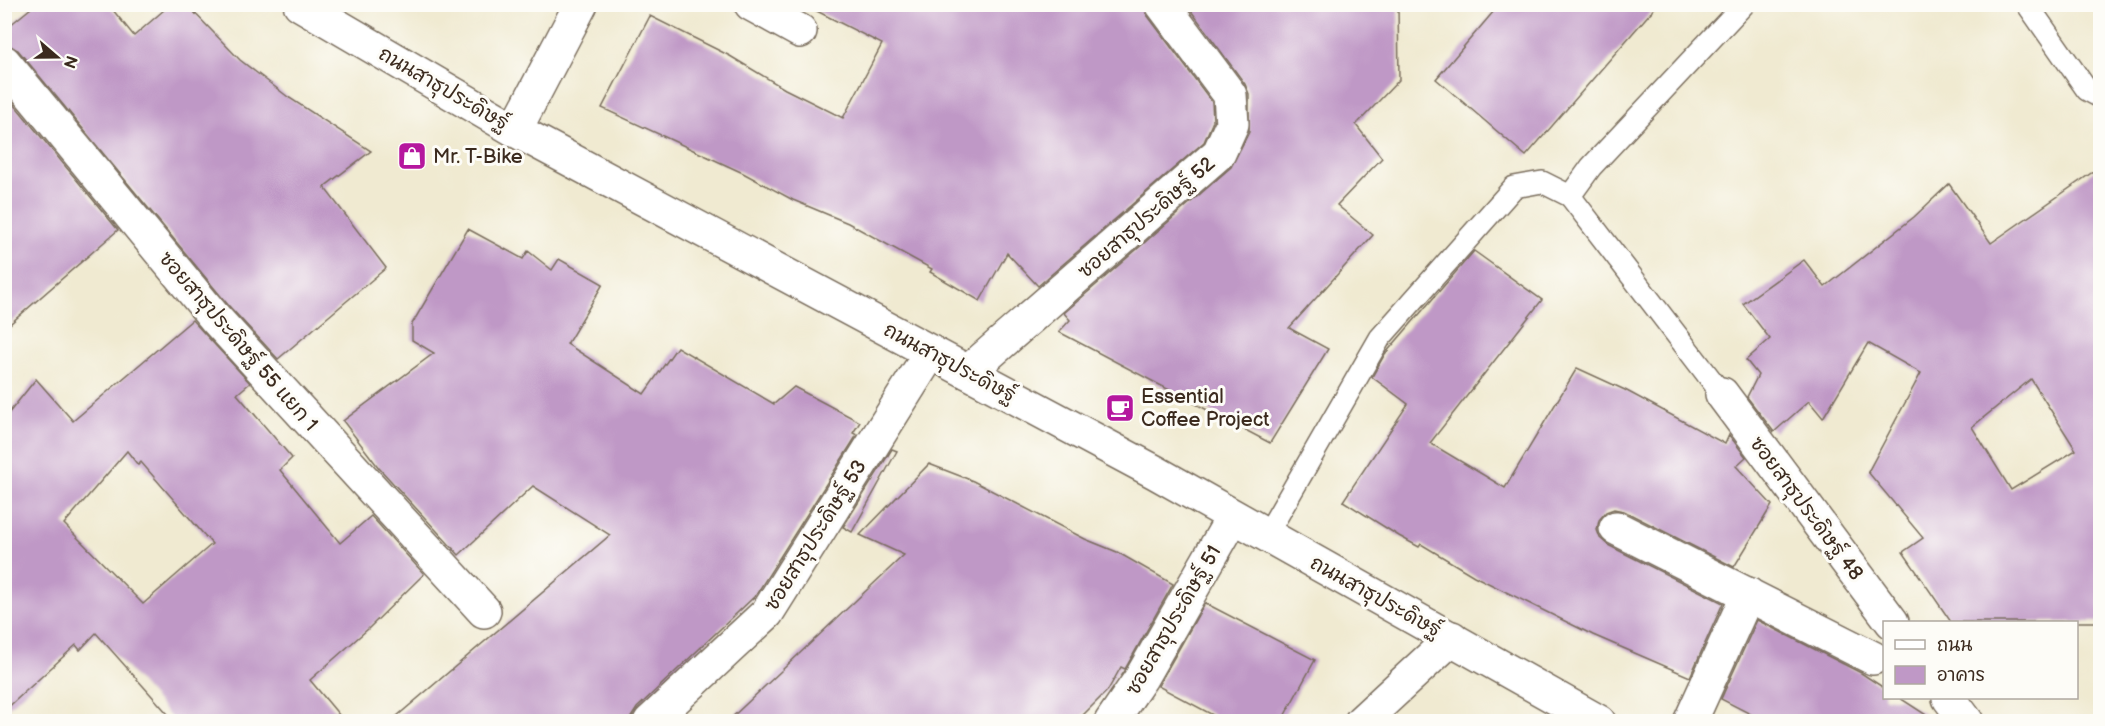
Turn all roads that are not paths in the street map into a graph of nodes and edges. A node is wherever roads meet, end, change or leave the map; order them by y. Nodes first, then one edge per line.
1 (300, 4) edge
2 (581, 4) edge
3 (751, 4) edge
4 (1162, 4) edge
5 (1744, 4) edge
6 (2027, 4) edge
7 (800, 31) dead end
8 (4, 62) edge
9 (2100, 97) edge
10 (515, 130) junction
11 (1570, 196) junction
12 (931, 352) junction
13 (968, 372) junction
14 (1722, 394) joint
15 (1233, 517) junction
16 (1616, 528) dead end
17 (1266, 536) junction
18 (1748, 594) junction
19 (484, 611) dead end
20 (1891, 621) edge
21 (1452, 638) junction
22 (1873, 658) dead end
23 (1950, 699) edge
24 (650, 722) edge
25 (1111, 722) edge
26 (1361, 722) edge
27 (1599, 722) edge
28 (1690, 722) edge
29 (1967, 722) edge

1 - 10 street, ถนนสาธุประดิษฐ์
2 - 10 street
3 - 7 street
4 - 13 street, ซอยสาธุประดิษฐ์ 52
5 - 11 lane
6 - 9 lane
8 - 19 street, ซอยสาธุประดิษฐ์ 55 แยก 1
10 - 12 street, ถนนสาธุประดิษฐ์
11 - 14 lane
11 - 17 lane
12 - 13 street, ถนนสาธุประดิษฐ์
12 - 24 street, ซอยสาธุประดิษฐ์ 53
13 - 15 street, ถนนสาธุประดิษฐ์
14 - 20 street, ซอยสาธุประดิษฐ์ 48
15 - 17 street, ถนนสาธุประดิษฐ์
15 - 25 street, ซอยสาธุประดิษฐ์ 51
16 - 18 street
17 - 21 street, ถนนสาธุประดิษฐ์
18 - 22 street
18 - 28 street
21 - 26 street
21 - 27 street, ถนนสาธุประดิษฐ์
23 - 29 street

